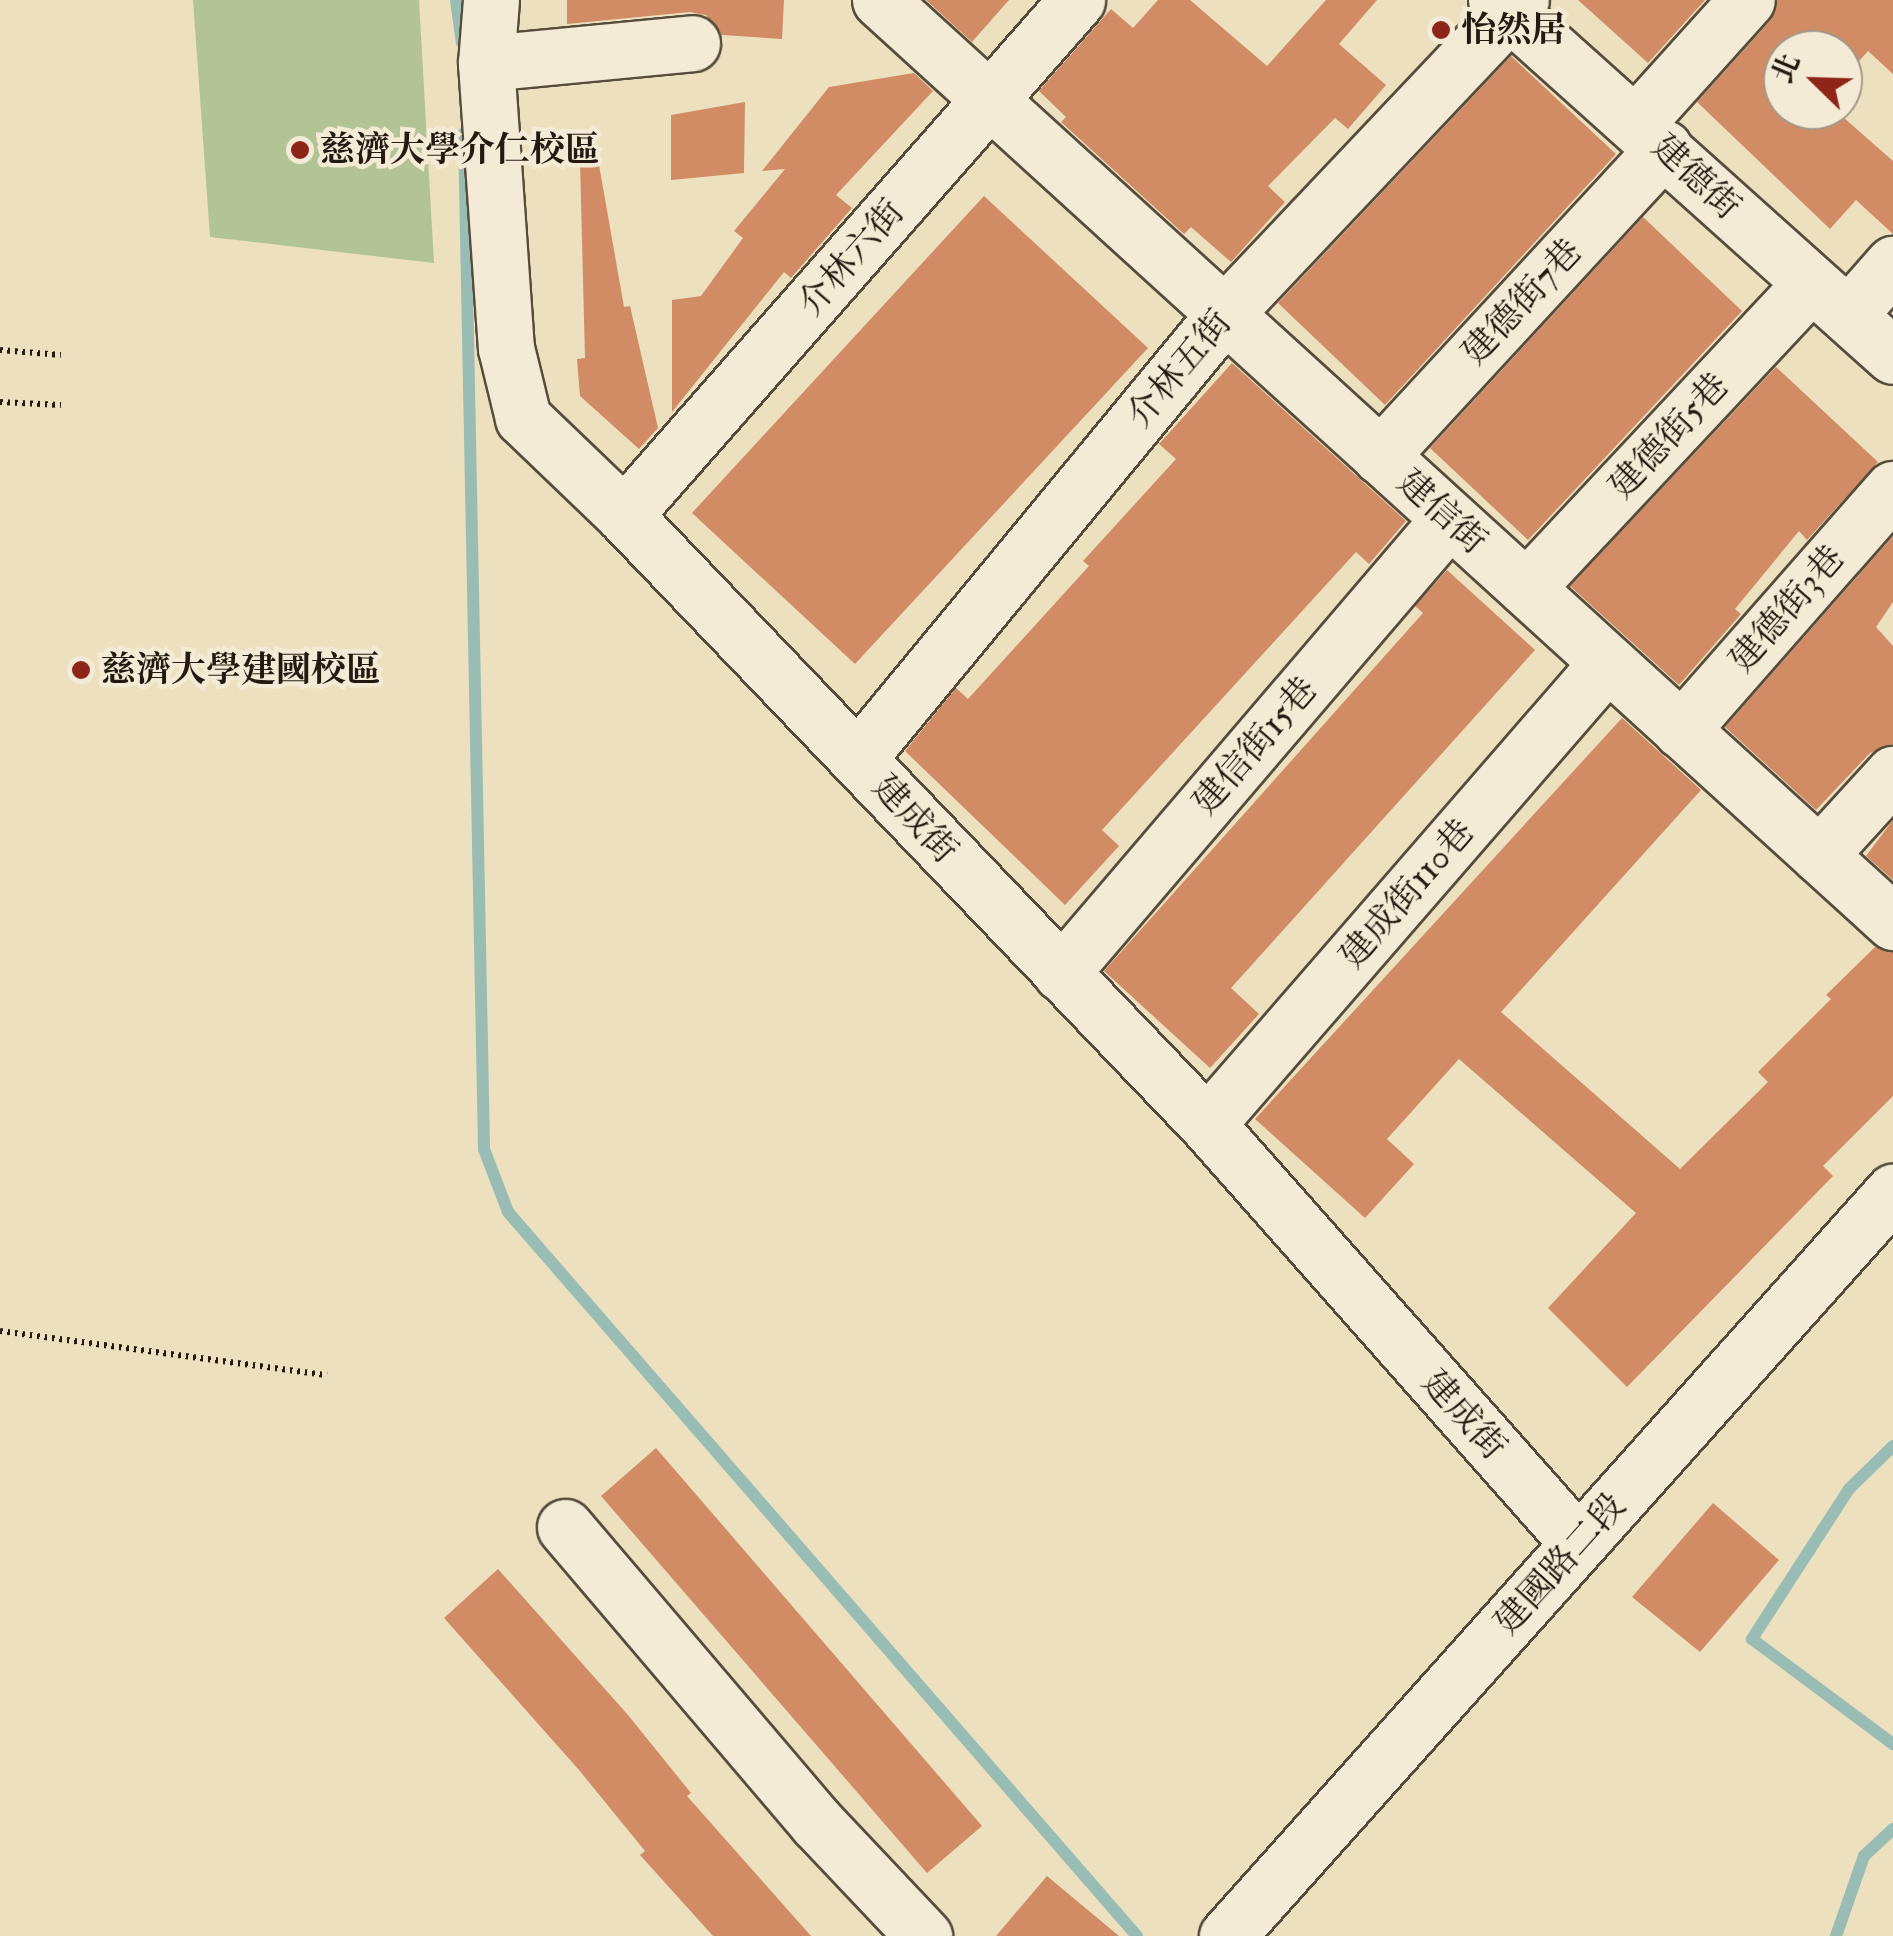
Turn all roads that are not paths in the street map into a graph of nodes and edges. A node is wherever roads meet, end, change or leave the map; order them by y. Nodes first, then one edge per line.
1 (492, 0) edge
2 (880, 0) edge
3 (1077, 0) edge
4 (1746, 0) edge
5 (1509, 4) edge
6 (692, 43) dead end
7 (486, 63) junction
8 (990, 101) junction
9 (1650, 135) junction
10 (1893, 264) edge
11 (1830, 298) junction
12 (1226, 312) junction
13 (1893, 356) edge
14 (1380, 456) junction
15 (1893, 489) edge
16 (624, 515) junction
17 (1449, 519) junction
18 (1526, 588) junction
19 (1608, 662) junction
20 (1682, 730) junction
21 (858, 758) junction
22 (1893, 774) edge
23 (1819, 855) junction
24 (1893, 922) edge
25 (1061, 973) junction
26 (1206, 1124) junction
27 (1893, 1192) edge
28 (565, 1527) dead end
29 (1578, 1543) junction
30 (924, 1936) edge
31 (1226, 1936) edge

1 - 7 street, 建成街
2 - 8 street, 建信街
3 - 8 street, 介林六街
4 - 9 street, 建德街7巷
5 - 9 street, 建德街
5 - 12 street, 介林五街
6 - 7 street
7 - 16 street, 建成街
8 - 12 street, 建信街
8 - 16 street, 介林六街
9 - 11 street, 建德街
9 - 14 street, 建德街7巷
10 - 11 street, 建德街5巷
11 - 13 street, 建德街
11 - 18 street, 建德街5巷
12 - 14 street, 建信街
12 - 21 street, 介林五街
14 - 17 street, 建信街
15 - 20 street, 建德街3巷
16 - 21 street, 建成街
17 - 18 street, 建信街
17 - 25 street, 建信街15巷
18 - 19 street, 建信街
19 - 20 street, 建信街
19 - 26 street, 建成街110巷
20 - 23 street, 建信街
21 - 25 street, 建成街
22 - 23 street
23 - 24 street, 建信街
25 - 26 street, 建成街
26 - 29 street, 建成街
27 - 29 street, 建國路二段
28 - 30 street
29 - 31 street, 建國路二段

